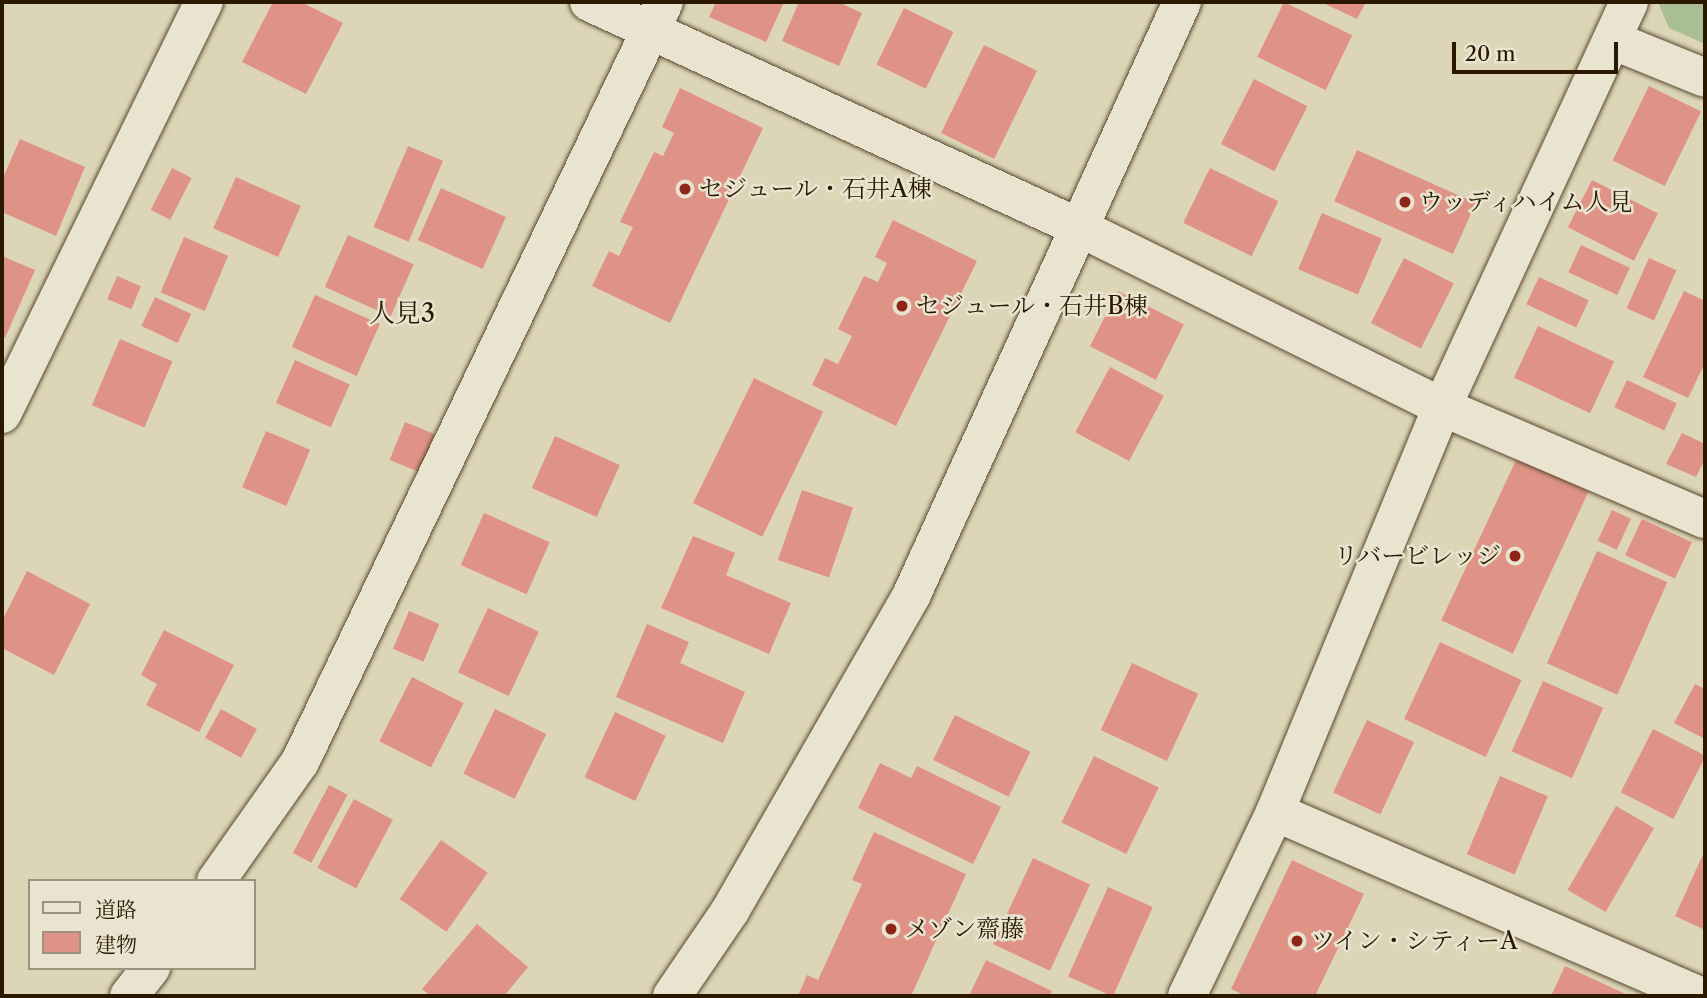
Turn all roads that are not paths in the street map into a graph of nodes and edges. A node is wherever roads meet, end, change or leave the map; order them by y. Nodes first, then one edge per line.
1 (204, 2) edge
2 (589, 2) edge
3 (1182, 2) edge
4 (1629, 2) edge
5 (658, 17) edge
6 (1612, 40) junction
7 (1705, 79) edge
8 (1077, 227) junction
9 (1443, 407) junction
10 (2, 414) edge
11 (1705, 519) edge
12 (1275, 812) junction
13 (217, 879) edge
14 (150, 970) edge
15 (130, 996) edge
16 (672, 996) edge
17 (1187, 996) edge
18 (1700, 996) edge

1 - 10 street
2 - 5 street
3 - 8 street
4 - 6 street
5 - 8 street
5 - 13 street
6 - 7 street
6 - 9 street
8 - 9 street
8 - 16 street
9 - 11 street
9 - 12 street
12 - 17 street
12 - 18 street
14 - 15 street

